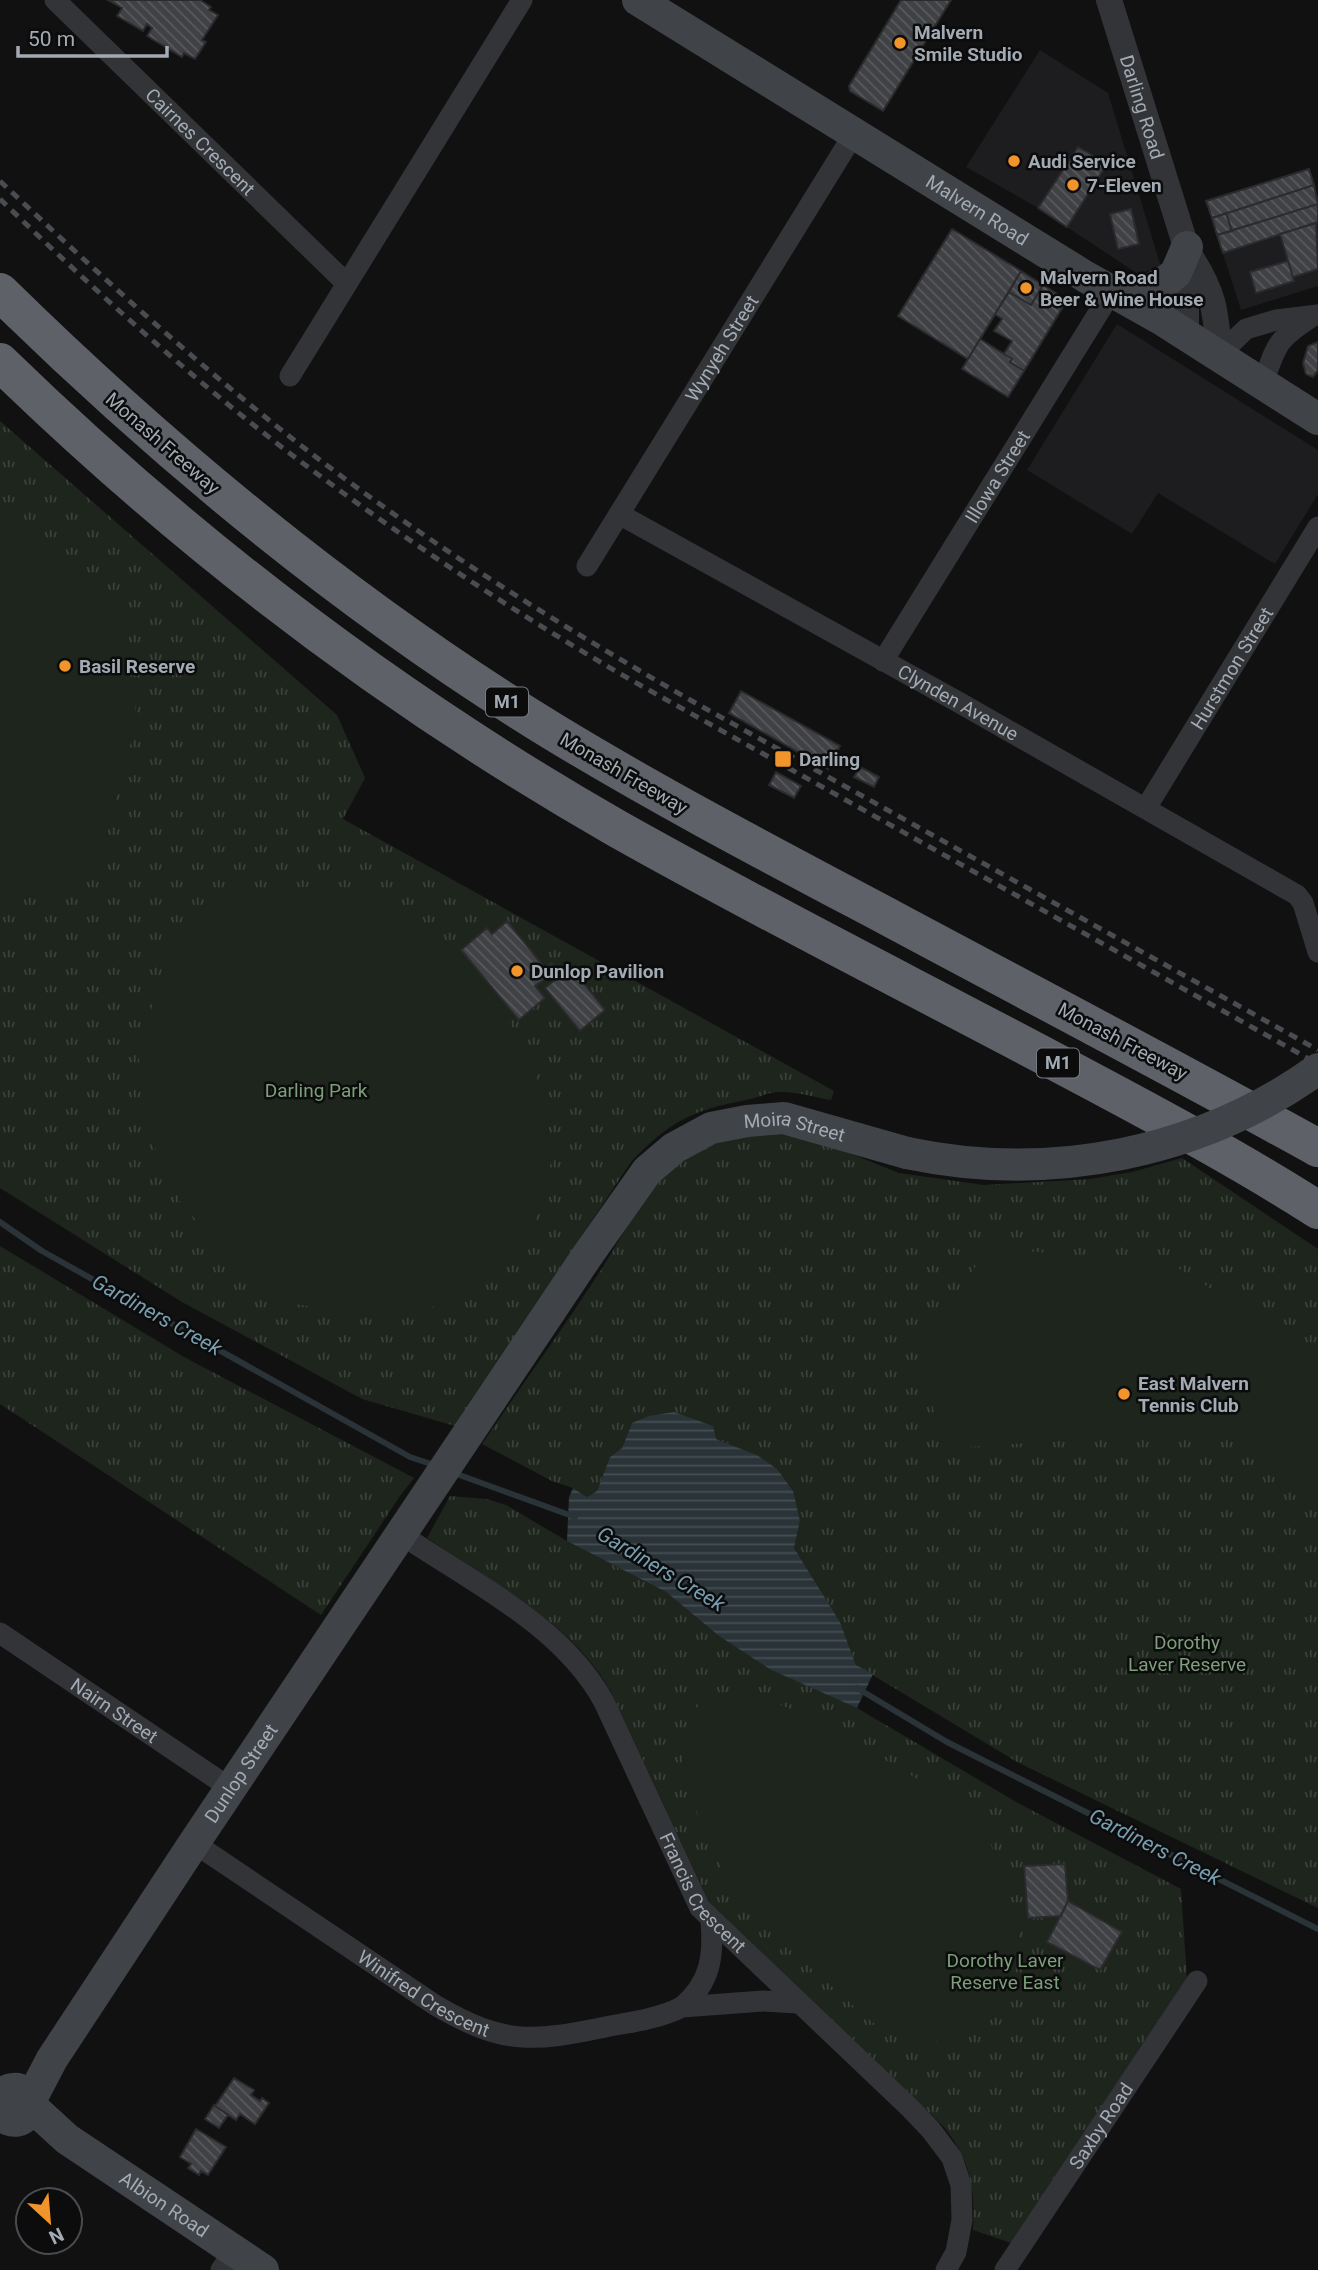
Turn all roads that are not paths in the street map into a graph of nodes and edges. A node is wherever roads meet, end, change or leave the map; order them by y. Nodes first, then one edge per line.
1 (55, 0) edge
2 (522, 0) edge
3 (638, 0) edge
4 (1110, 0) edge
5 (855, 132) junction
6 (1188, 250) junction
7 (346, 283) junction
8 (0, 292) edge
9 (1120, 295) junction
10 (1315, 316) edge
11 (1186, 336) junction
12 (1219, 355) junction
13 (0, 362) edge
14 (290, 376) dead end
15 (1263, 383) junction
16 (1318, 419) edge
17 (619, 514) junction
18 (1318, 527) edge
19 (587, 566) dead end
20 (883, 661) junction
21 (1146, 808) junction
22 (1318, 952) edge
23 (1318, 1069) edge
24 (1318, 1149) edge
25 (1318, 1210) edge
26 (432, 1490) joint
27 (402, 1535) junction
28 (0, 1633) edge
29 (230, 1788) junction
30 (194, 1843) junction
31 (710, 1920) junction
32 (1197, 1981) dead end
33 (797, 2003) junction
34 (682, 2007) junction
35 (12, 2105) edge
36 (228, 2260) edge
37 (263, 2270) edge
38 (946, 2270) edge
39 (1005, 2270) edge

1 - 7 street, Cairnes Crescent
2 - 7 street
3 - 5 main road, Malvern Road
4 - 6 street, Darling Road
5 - 9 main road, Malvern Road
5 - 17 street, Wynyeh Street
6 - 9 main road
6 - 11 street, Darling Road
6 - 12 street, Darling Road
7 - 14 street
8 - 24 highway, Monash Freeway / M1
9 - 11 main road, Malvern Road
9 - 20 street, Illowa Street
10 - 12 street
10 - 15 street
11 - 12 main road, Malvern Road
12 - 15 main road, Malvern Road
13 - 25 highway, M1
15 - 16 main road, Malvern Road
17 - 19 street, Wynyeh Street
17 - 20 street, Clynden Avenue
18 - 21 street, Hurstmon Street
20 - 21 street, Clynden Avenue
21 - 22 street, Clynden Avenue
23 - 26 main road, Moira Street, bridge
26 - 27 main road, Dunlop Street
27 - 29 main road, Dunlop Street
27 - 31 street, Francis Crescent
28 - 29 street, Nairn Street
29 - 30 main road, Dunlop Street
30 - 34 street, Winifred Crescent
30 - 35 main road, Dunlop Street
31 - 33 street, Francis Crescent
31 - 34 street
32 - 39 street, Saxby Road
33 - 34 street, Winifred Crescent
33 - 38 street, Francis Crescent
35 - 36 main road, Albion Road
36 - 37 main road, Albion Road

